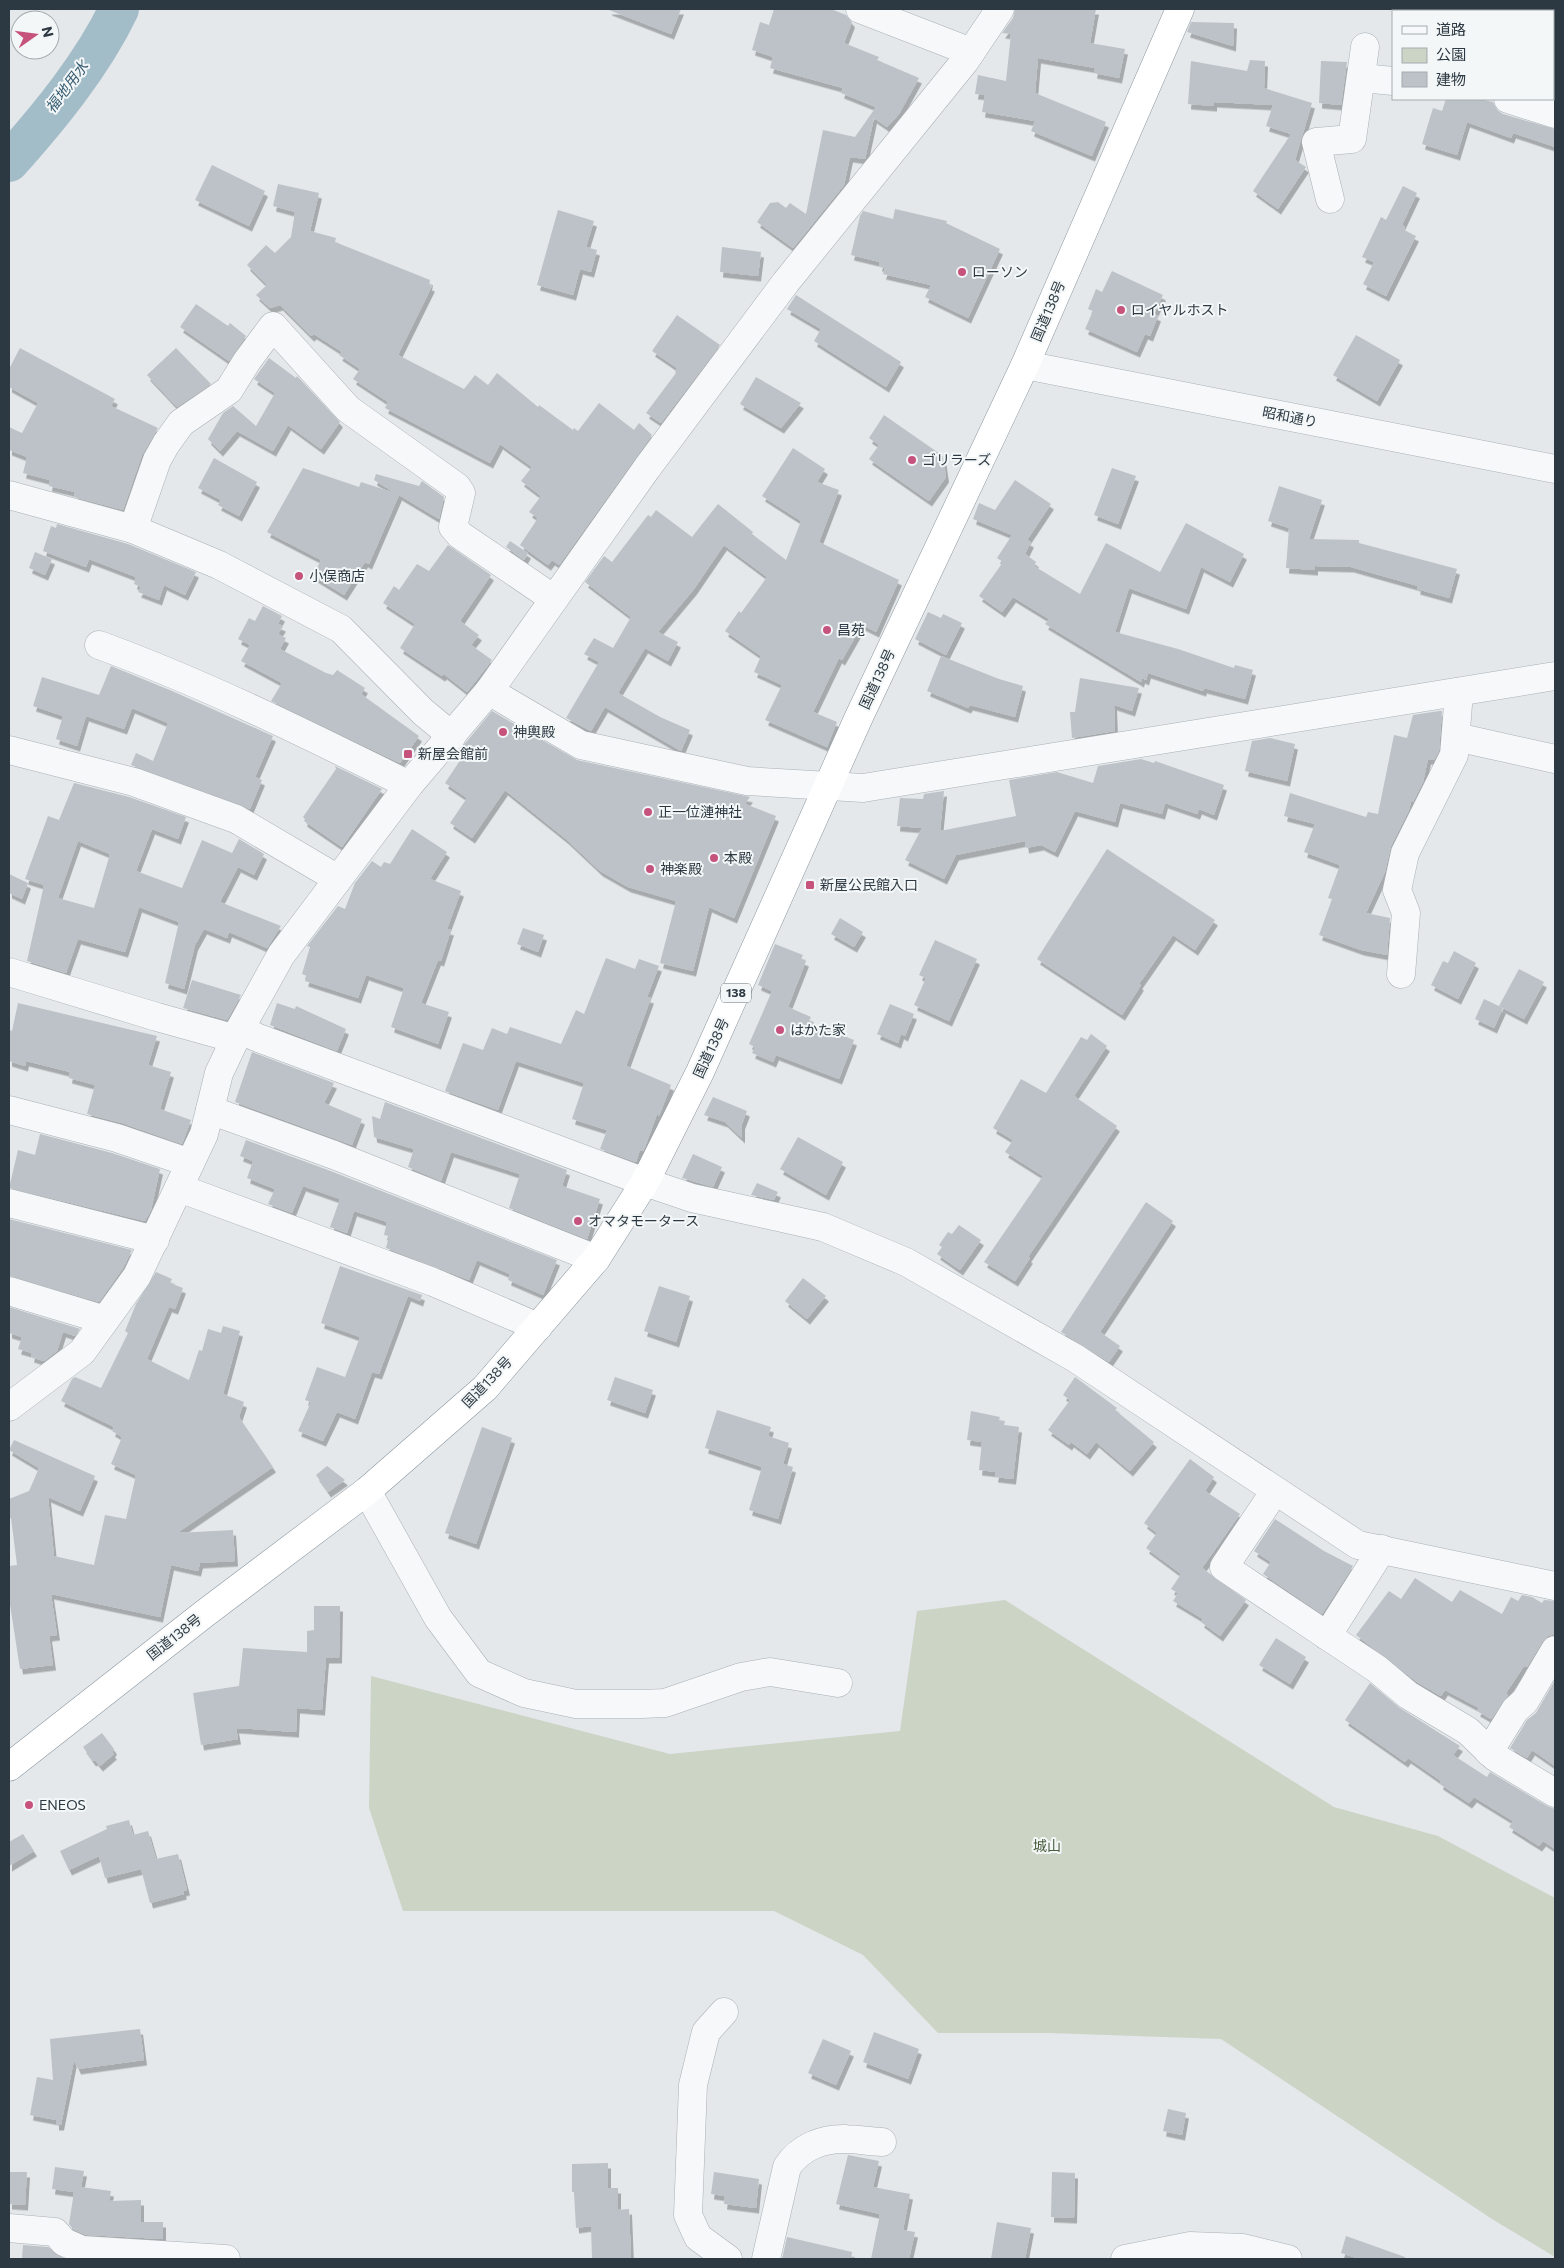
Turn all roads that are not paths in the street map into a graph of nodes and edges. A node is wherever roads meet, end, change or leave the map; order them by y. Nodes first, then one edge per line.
1 (860, 9) edge
2 (1000, 9) edge
3 (1180, 9) edge
4 (1365, 47) dead end
5 (971, 52) junction
6 (1362, 78) junction
7 (1392, 81) edge
8 (1511, 100) edge
9 (1555, 114) edge
10 (1330, 199) dead end
11 (1025, 364) junction
12 (1555, 469) edge
13 (9, 495) edge
14 (133, 529) junction
15 (554, 599) junction
16 (99, 645) dead end
17 (1555, 676) edge
18 (489, 691) junction
19 (1460, 692) junction
20 (452, 736) junction
21 (1456, 737) junction
22 (9, 750) edge
23 (1555, 759) edge
24 (410, 785) junction
25 (828, 786) junction
26 (338, 879) junction
27 (9, 972) edge
28 (1401, 974) dead end
29 (238, 1034) junction
30 (9, 1110) edge
31 (210, 1110) junction
32 (190, 1163) junction
33 (645, 1182) junction
34 (179, 1188) junction
35 (9, 1203) edge
36 (155, 1240) junction
37 (596, 1259) junction
38 (9, 1291) edge
39 (105, 1320) junction
40 (538, 1327) junction
41 (9, 1407) edge
42 (1275, 1490) junction
43 (367, 1491) junction
44 (1382, 1549) junction
45 (1555, 1586) edge
46 (1327, 1636) junction
47 (1555, 1650) edge
48 (838, 1683) dead end
49 (1489, 1752) junction
50 (9, 1767) edge
51 (1555, 1793) edge
52 (724, 2012) dead end
53 (882, 2142) dead end
54 (9, 2228) edge
55 (226, 2259) edge
56 (728, 2259) edge
57 (766, 2259) edge
58 (1125, 2259) edge
59 (1288, 2259) edge

1 - 5 street
2 - 5 street
3 - 11 highway, 国道138号 / 138
4 - 6 street
5 - 15 street
6 - 7 street
6 - 10 street
8 - 9 street
11 - 12 street, 昭和通り
11 - 25 highway, 国道138号 / 138
13 - 14 street
14 - 15 street
14 - 20 street
15 - 18 street
16 - 24 street
17 - 19 street
18 - 20 street
18 - 25 street
19 - 21 street
19 - 25 street
20 - 24 street
21 - 23 street
21 - 28 street
22 - 26 street
24 - 26 street
25 - 33 highway, 国道138号 / 138
26 - 29 street
27 - 29 street
29 - 31 street
29 - 33 street
30 - 32 street
31 - 32 street
31 - 37 street
32 - 34 street
33 - 37 highway, 国道138号 / 138
33 - 42 street
34 - 36 street
34 - 40 street
35 - 36 street
36 - 39 street
37 - 40 highway, 国道138号 / 138
38 - 39 street
39 - 41 street
40 - 43 highway, 国道138号 / 138
42 - 44 street
42 - 46 street
43 - 48 street
43 - 50 highway, 国道138号 / 138
44 - 45 street
44 - 46 street
46 - 49 street
47 - 49 street
49 - 51 street
52 - 56 street
53 - 57 street
54 - 55 street
58 - 59 street

